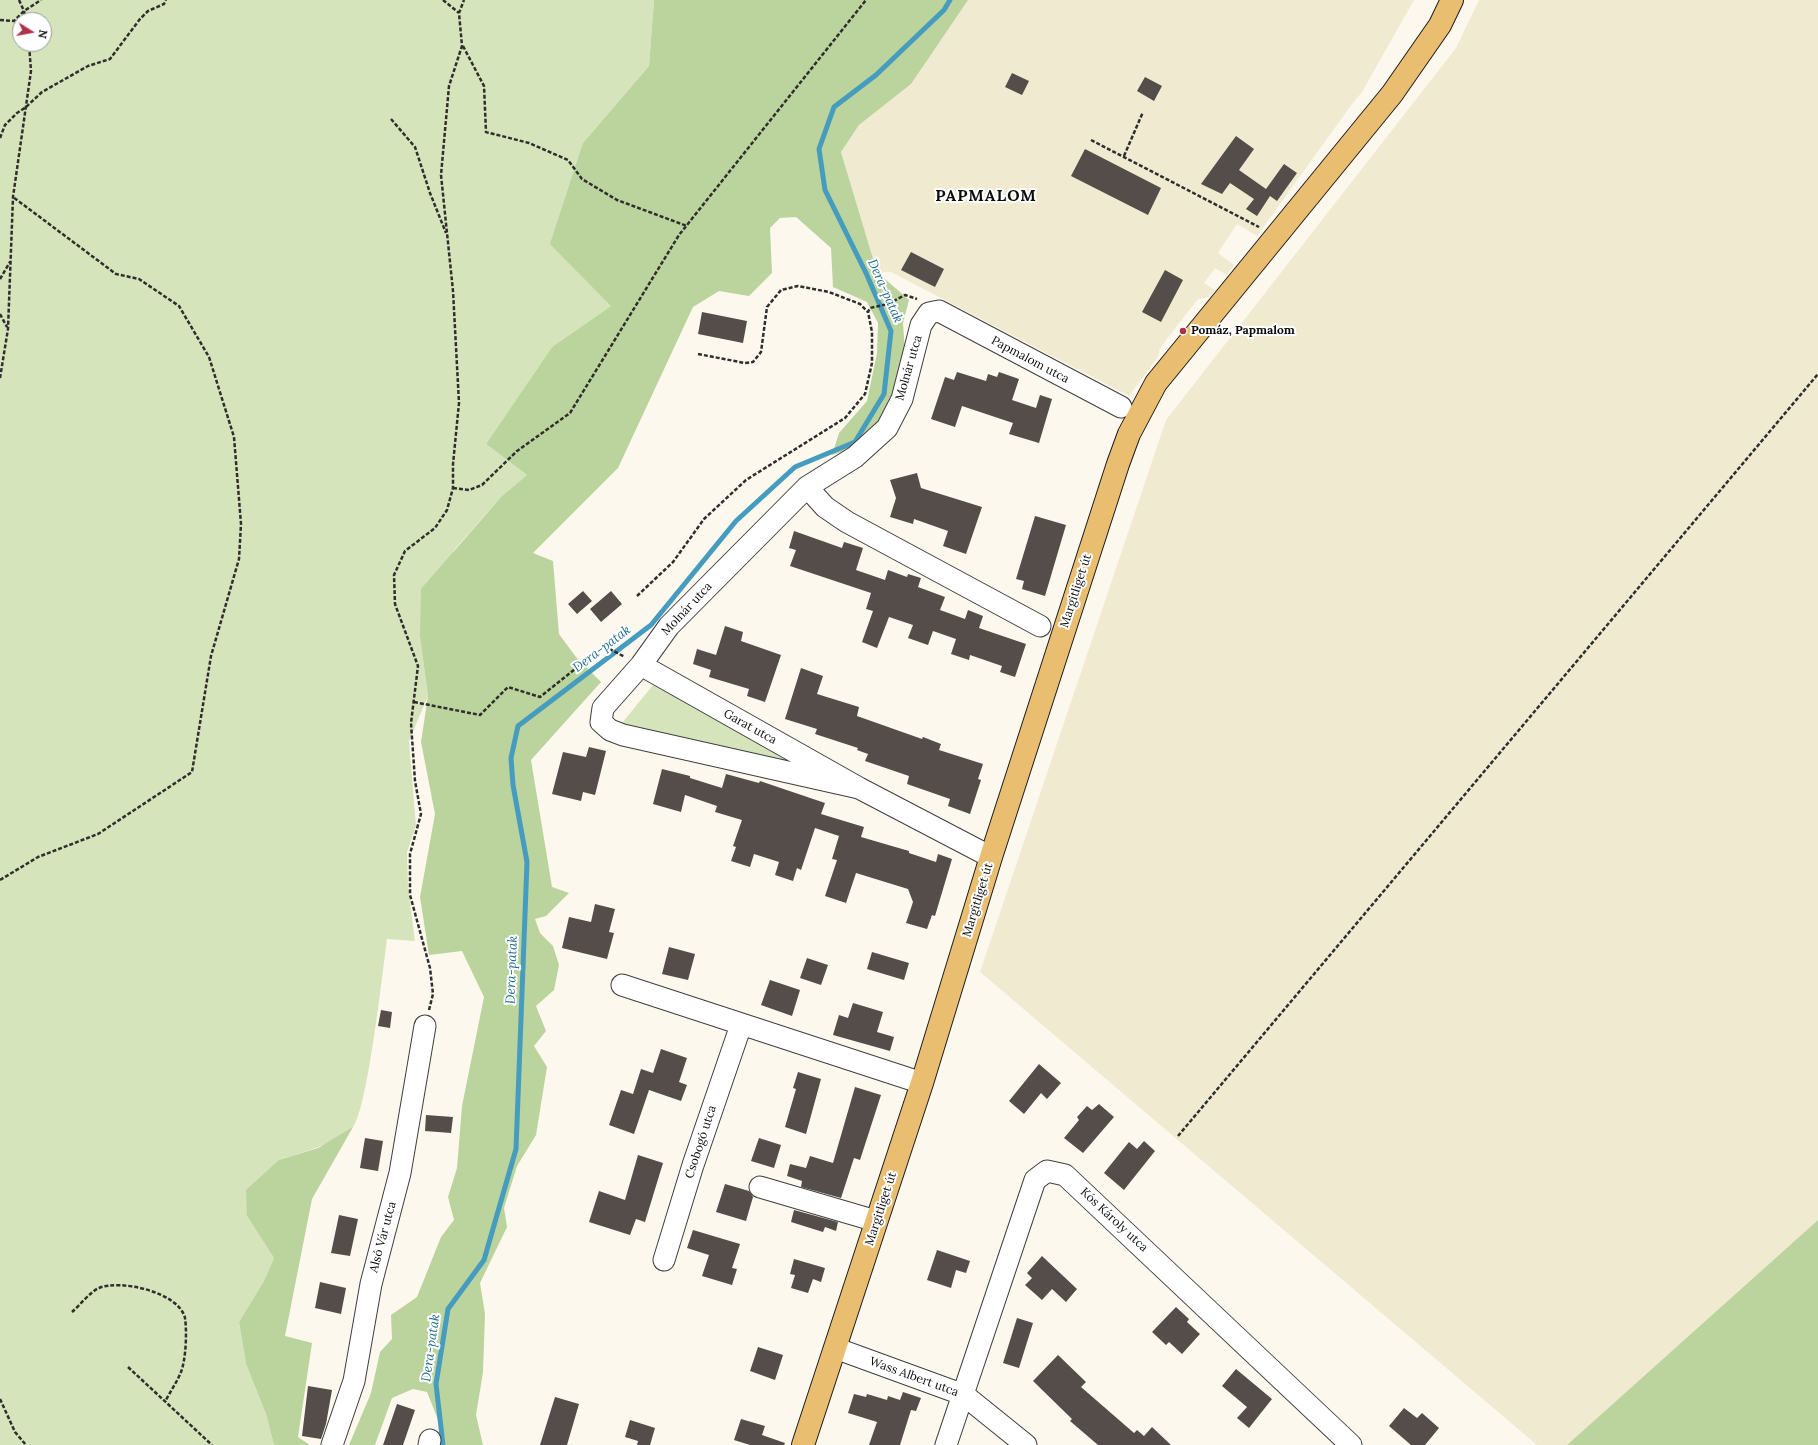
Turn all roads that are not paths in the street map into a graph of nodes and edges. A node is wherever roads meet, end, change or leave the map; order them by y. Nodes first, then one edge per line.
1 (1452, 0) edge
2 (939, 311) joint
3 (1121, 407) dead end
4 (807, 487) junction
5 (1040, 626) dead end
6 (634, 662) junction
7 (623, 735) joint
8 (859, 788) junction
9 (991, 857) junction
10 (622, 985) dead end
11 (741, 1025) junction
12 (425, 1026) road end
13 (922, 1083) junction
14 (760, 1187) dead end
15 (876, 1221) junction
16 (664, 1260) dead end
17 (835, 1348) junction
18 (964, 1395) junction
19 (332, 1445) edge
20 (803, 1445) edge
21 (946, 1445) edge
22 (1026, 1445) edge
23 (1351, 1445) edge

1 - 9 main road, Margitliget út
2 - 3 street, Papmalom utca
2 - 4 street, Molnár utca
4 - 5 street
4 - 6 street, Molnár utca
6 - 7 street, Molnár utca
6 - 8 street, Garat utca
7 - 8 street, Garat utca
8 - 9 street, Garat utca
9 - 13 main road, Margitliget út
10 - 11 street
11 - 13 street
11 - 16 street, Csobogó utca
12 - 19 street, Alsó Vár utca
13 - 15 main road, Margitliget út
14 - 15 street
15 - 17 main road, Margitliget út
17 - 18 street, Wass Albert utca
17 - 20 main road, Margitliget út
18 - 21 street, Kós Károly utca
18 - 22 street, Wass Albert utca
18 - 23 street, Kós Károly utca

